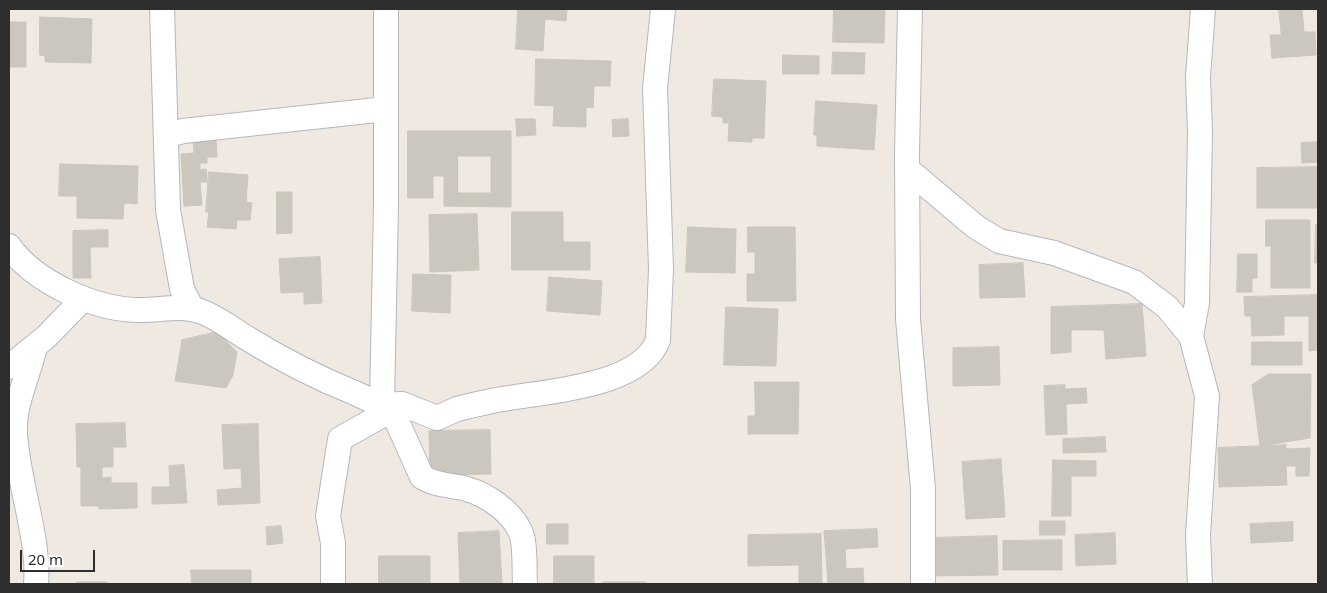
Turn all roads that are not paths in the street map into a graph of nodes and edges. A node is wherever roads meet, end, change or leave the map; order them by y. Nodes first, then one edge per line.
1 (162, 9) edge
2 (386, 9) edge
3 (663, 9) edge
4 (910, 9) edge
5 (1203, 9) edge
6 (386, 109) junction
7 (166, 136) junction
8 (907, 169) junction
9 (9, 246) edge
10 (83, 299) junction
11 (192, 308) junction
12 (1191, 336) junction
13 (35, 346) junction
14 (9, 367) edge
15 (392, 405) junction
16 (36, 584) edge
17 (333, 584) edge
18 (525, 584) edge
19 (923, 584) edge
20 (1200, 584) edge

1 - 7 street
2 - 6 street
3 - 15 street
4 - 8 street
5 - 12 street
6 - 7 street
6 - 15 street
7 - 11 street
8 - 12 street
8 - 19 street
9 - 10 street
10 - 11 street
10 - 13 street
11 - 15 street
12 - 20 street
13 - 14 street
13 - 16 street
15 - 17 street
15 - 18 street

